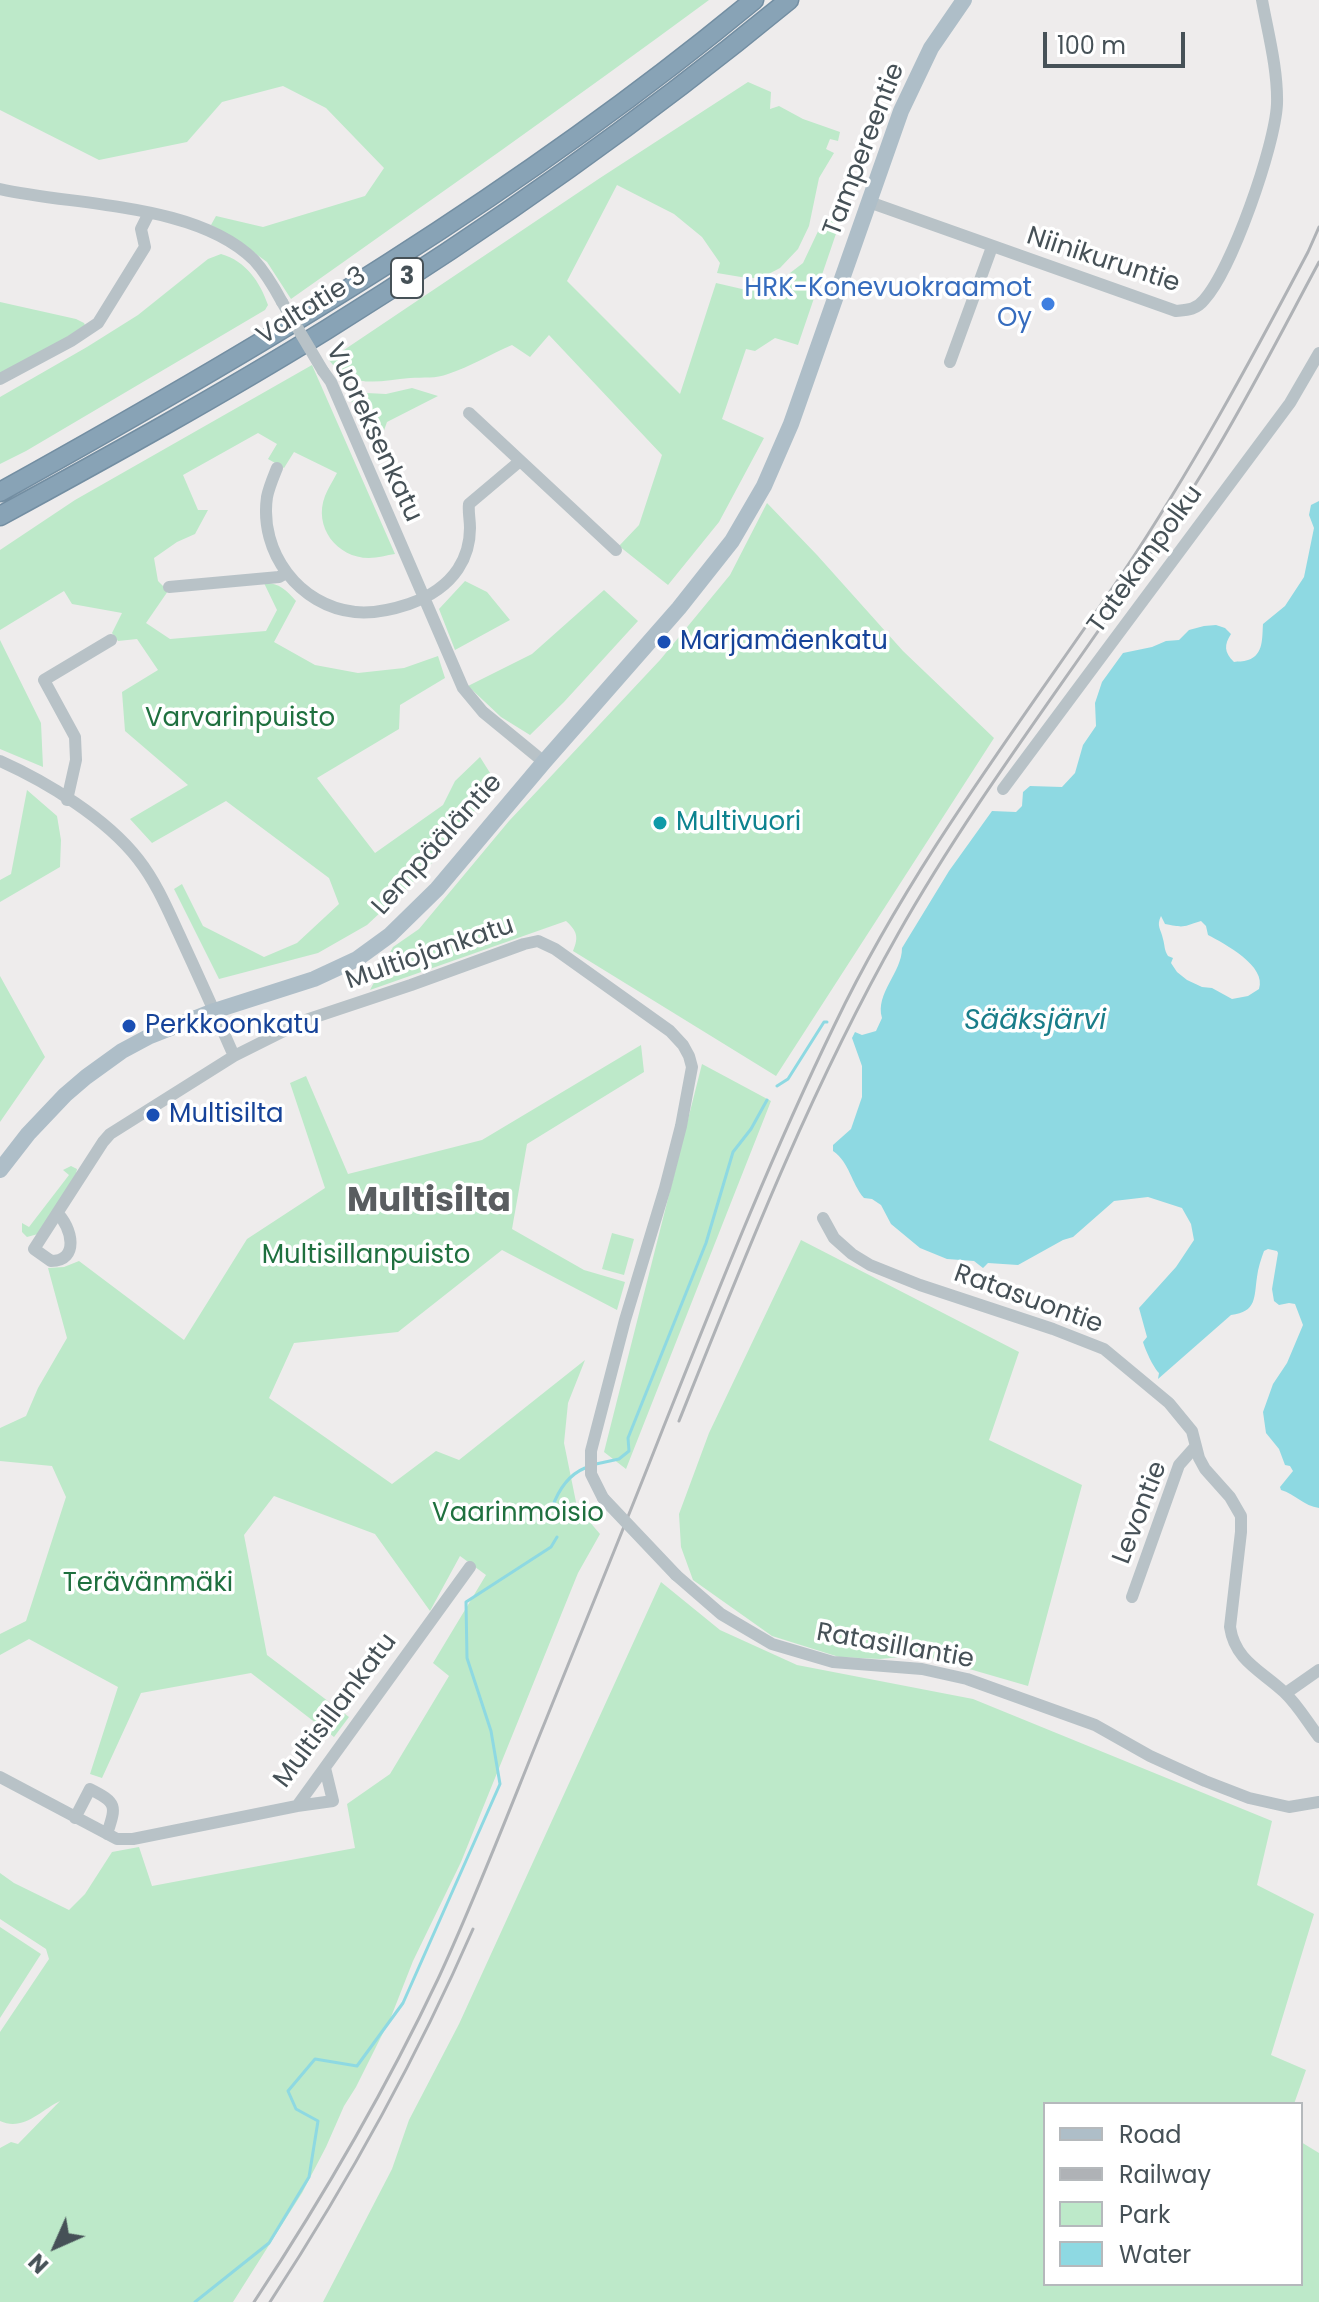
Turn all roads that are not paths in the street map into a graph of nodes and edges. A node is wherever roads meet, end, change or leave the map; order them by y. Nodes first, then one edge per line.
1 (754, 0) edge
2 (789, 0) edge
3 (964, 0) edge
4 (1262, 0) edge
5 (0, 189) edge
6 (869, 202) junction
7 (149, 213) junction
8 (992, 247) junction
9 (1319, 353) edge
10 (950, 362) dead end
11 (0, 379) edge
12 (469, 413) dead end
13 (520, 461) junction
14 (277, 468) dead end
15 (0, 492) edge
16 (756, 503) joint
17 (0, 516) edge
18 (616, 550) dead end
19 (286, 573) junction
20 (169, 587) dead end
21 (424, 598) junction
22 (111, 640) dead end
23 (0, 761) edge
24 (544, 762) junction
25 (1003, 789) dead end
26 (67, 800) junction
27 (214, 1011) junction
28 (234, 1056) junction
29 (0, 1170) edge
30 (57, 1213) dead end
31 (823, 1218) dead end
32 (616, 1350) joint
33 (1195, 1447) junction
34 (470, 1567) dead end
35 (1132, 1597) dead end
36 (1319, 1670) edge
37 (1286, 1693) junction
38 (1319, 1737) edge
39 (325, 1768) junction
40 (0, 1777) edge
41 (1319, 1802) edge
42 (297, 1806) junction
43 (75, 1818) junction
44 (107, 1834) junction

1 - 15 highway, Valtatie 3 / 3
2 - 17 highway, Valtatie 3 / 3
3 - 6 main road, Tampereentie
4 - 8 street, Niinikuruntie
5 - 7 street, Vuoreksenkatu
6 - 8 street, Niinikuruntie
6 - 16 main road, Tampereentie
7 - 11 street
7 - 21 street, Vuoreksenkatu, bridge
8 - 10 street
9 - 25 street, Tatekanpolku
12 - 13 street
13 - 18 street
13 - 21 street
14 - 19 street
16 - 24 main road, Lempääläntie
19 - 20 street
19 - 21 street
21 - 24 street, Vuoreksenkatu
22 - 26 street
23 - 26 street
24 - 27 main road, Lempääläntie
26 - 27 street
27 - 28 street
27 - 29 main road, Lempääläntie
28 - 30 street, Multiojankatu
28 - 32 street, Multiojankatu
31 - 33 street, Ratasuontie
32 - 41 street, Ratasillantie, bridge
33 - 35 street, Levontie
33 - 37 street, Ratasuontie
34 - 39 street, Multisillankatu
36 - 37 street
37 - 38 street, Ratasuontie
39 - 42 street, Multisillankatu
39 - 42 street
40 - 43 street, Multisillankatu
42 - 44 street, Multisillankatu
43 - 44 street, Multisillankatu
43 - 44 street

